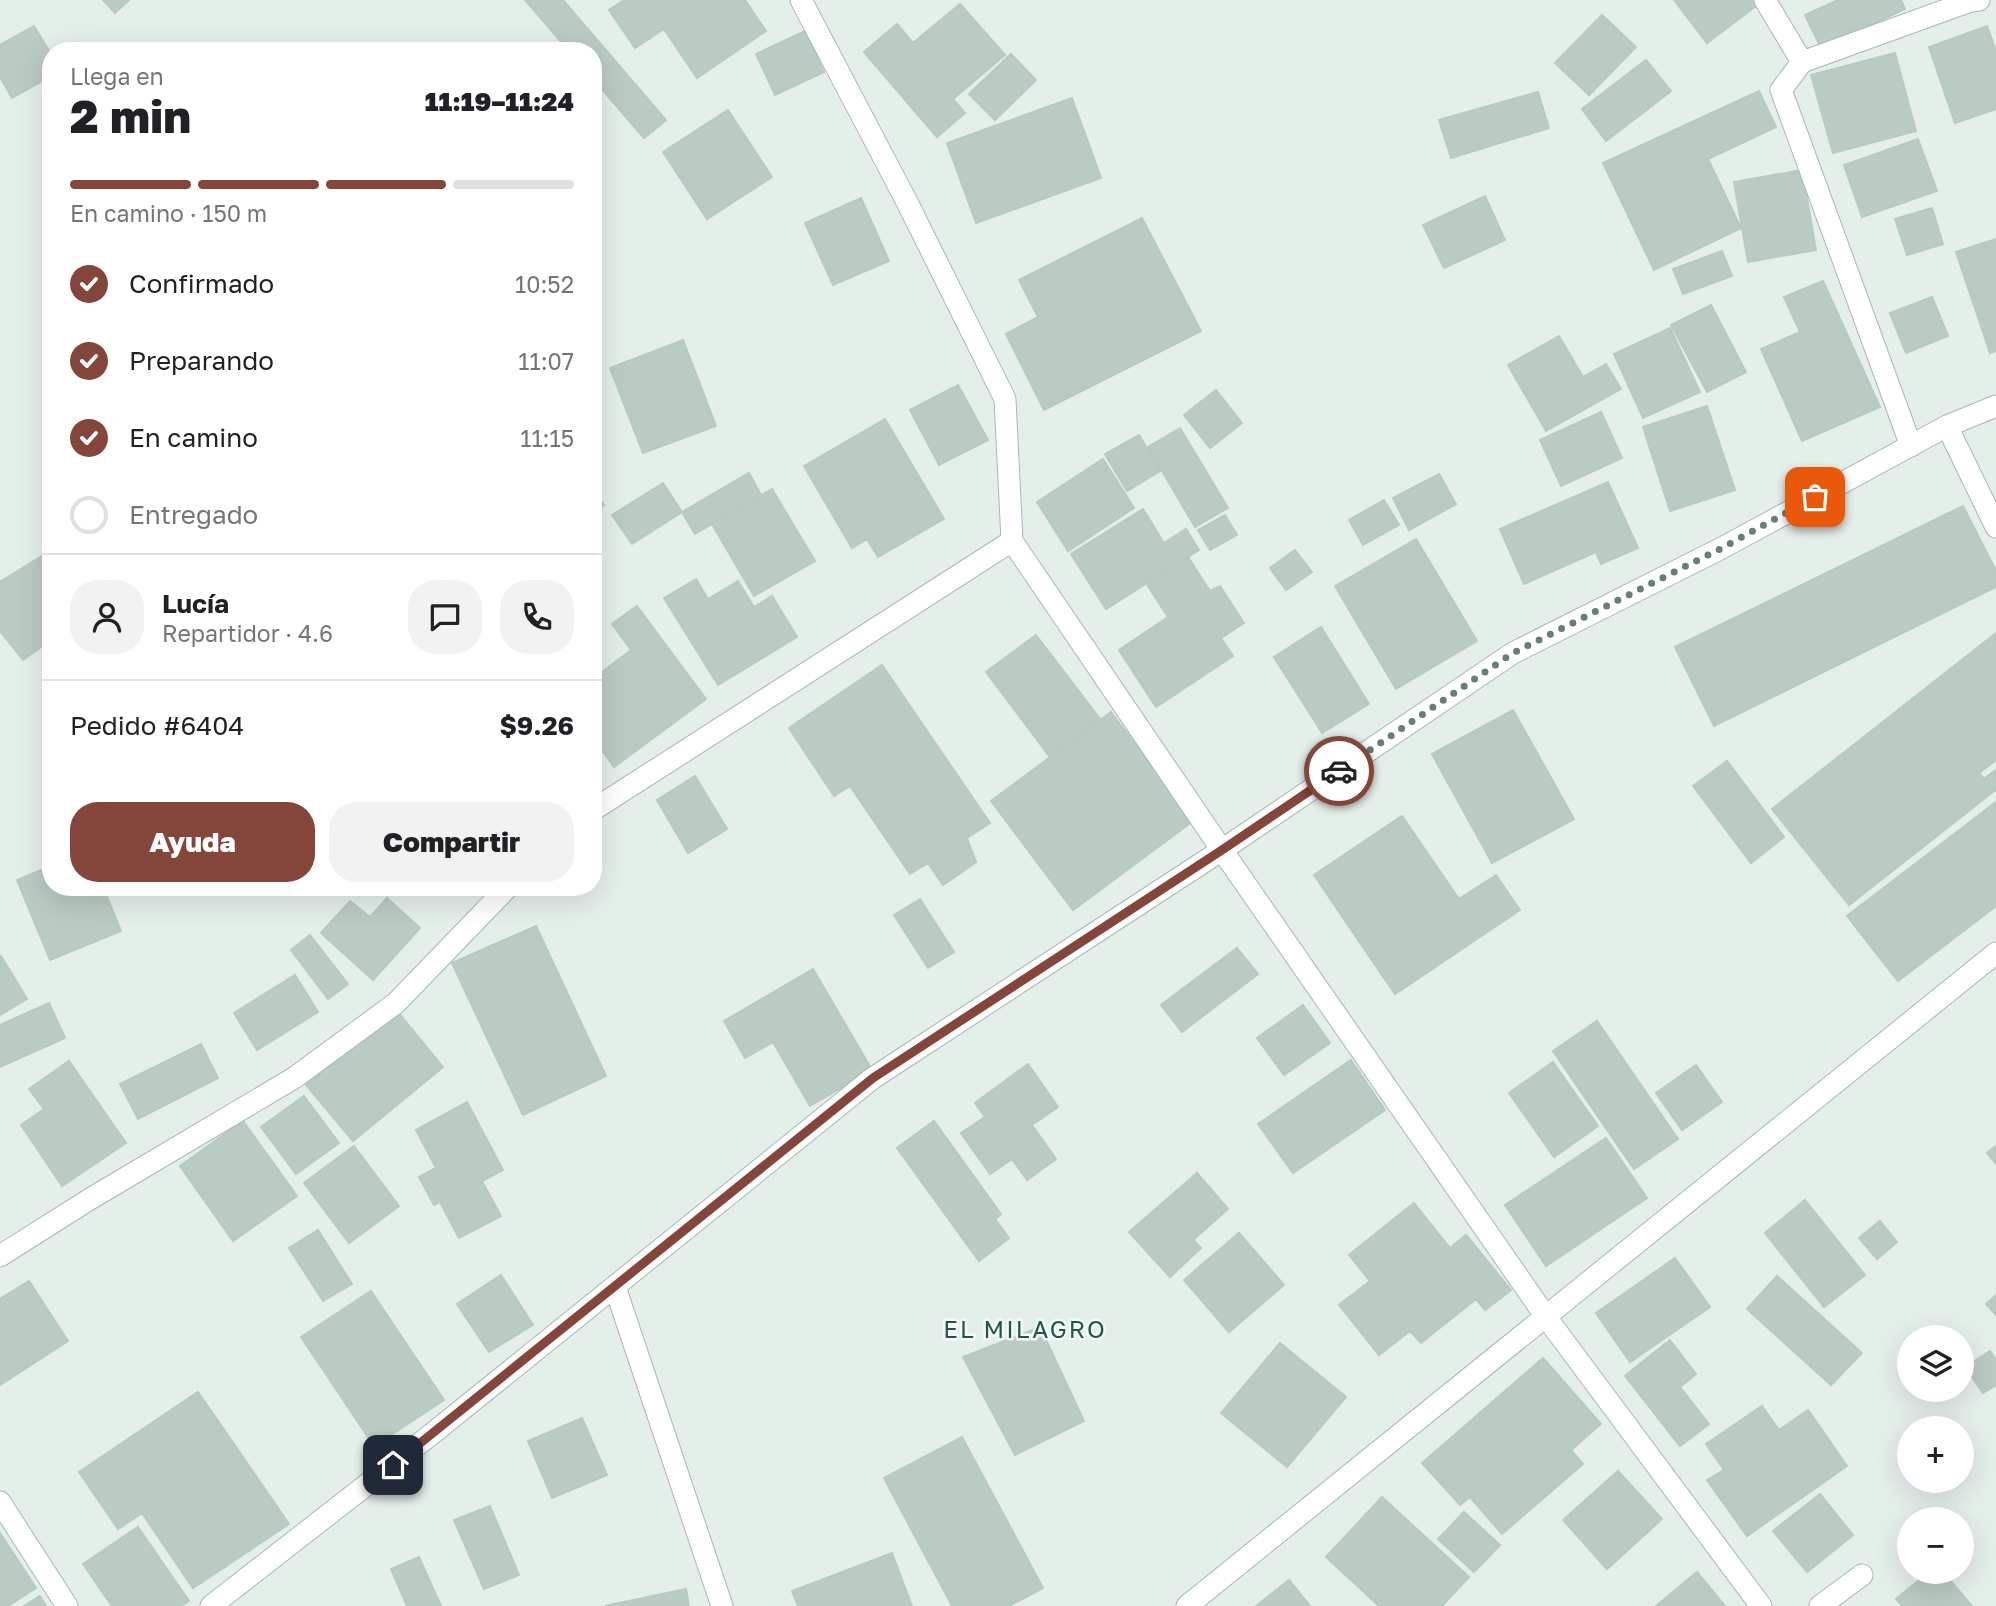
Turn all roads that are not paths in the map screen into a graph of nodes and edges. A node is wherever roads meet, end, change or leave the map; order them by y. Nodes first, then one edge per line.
1 (801, 0) edge
2 (1765, 0) edge
3 (1979, 0) edge
4 (1802, 62) junction
5 (1996, 406) edge
6 (1947, 426) junction
7 (1910, 446) junction
8 (1996, 527) edge
9 (1012, 541) junction
10 (602, 804) edge
11 (1222, 850) junction
12 (499, 896) edge
13 (1996, 953) edge
14 (0, 1256) edge
15 (615, 1287) junction
16 (1546, 1317) junction
17 (0, 1502) edge
18 (1862, 1574) dead end
19 (67, 1606) edge
20 (211, 1606) edge
21 (722, 1606) edge
22 (1187, 1606) edge
23 (1761, 1606) edge
24 (1820, 1606) edge

1 - 9 street
2 - 4 street
3 - 4 street
4 - 7 street
5 - 6 street
6 - 7 street
6 - 8 street
7 - 11 street
9 - 10 street
9 - 11 street
11 - 15 street
11 - 16 street
12 - 14 street
13 - 16 street
15 - 20 street
15 - 21 street
16 - 22 street
16 - 23 street
17 - 19 street
18 - 24 street

